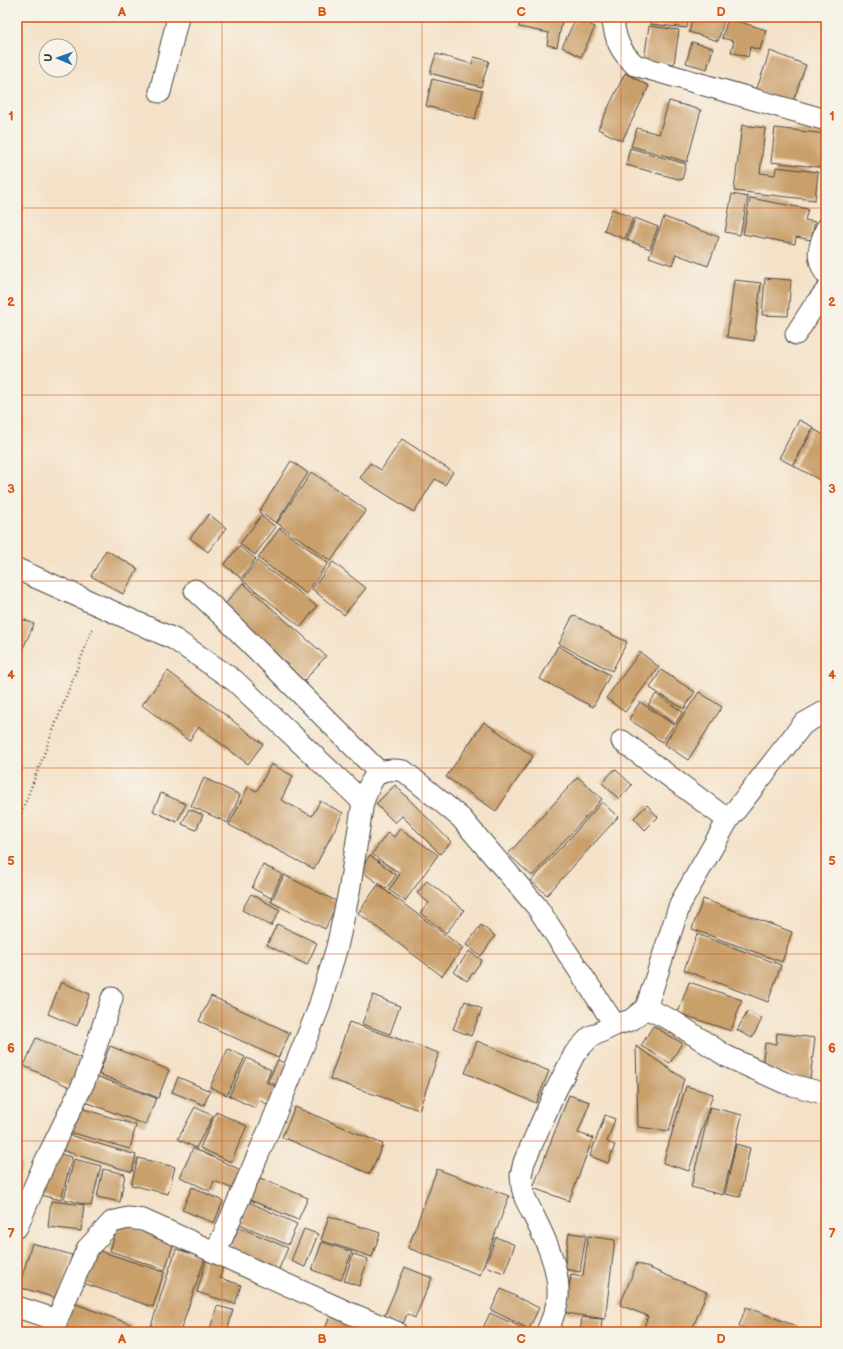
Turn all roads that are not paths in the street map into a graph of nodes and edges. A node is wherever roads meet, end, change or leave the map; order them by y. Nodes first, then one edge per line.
1 (178, 17) edge
2 (612, 17) edge
3 (160, 92) dead end
4 (826, 120) edge
5 (826, 229) edge
6 (826, 274) edge
7 (826, 292) edge
8 (796, 334) dead end
9 (17, 569) edge
10 (195, 590) dead end
11 (826, 711) edge
12 (622, 741) dead end
13 (379, 772) junction
14 (363, 802) junction
15 (728, 820) junction
16 (112, 998) dead end
17 (646, 1008) junction
18 (615, 1025) junction
19 (826, 1094) edge
20 (17, 1227) edge
21 (216, 1252) junction
22 (17, 1307) edge
23 (55, 1326) edge
24 (396, 1332) edge
25 (547, 1332) edge

1 - 3 street
2 - 4 street
5 - 6 street
7 - 8 street
9 - 14 street
10 - 13 street
11 - 15 street
12 - 15 street
13 - 14 street
13 - 18 street
14 - 21 street
15 - 17 street
16 - 20 street
17 - 18 street
17 - 19 street
18 - 25 street
21 - 23 street
21 - 24 street
22 - 23 street

